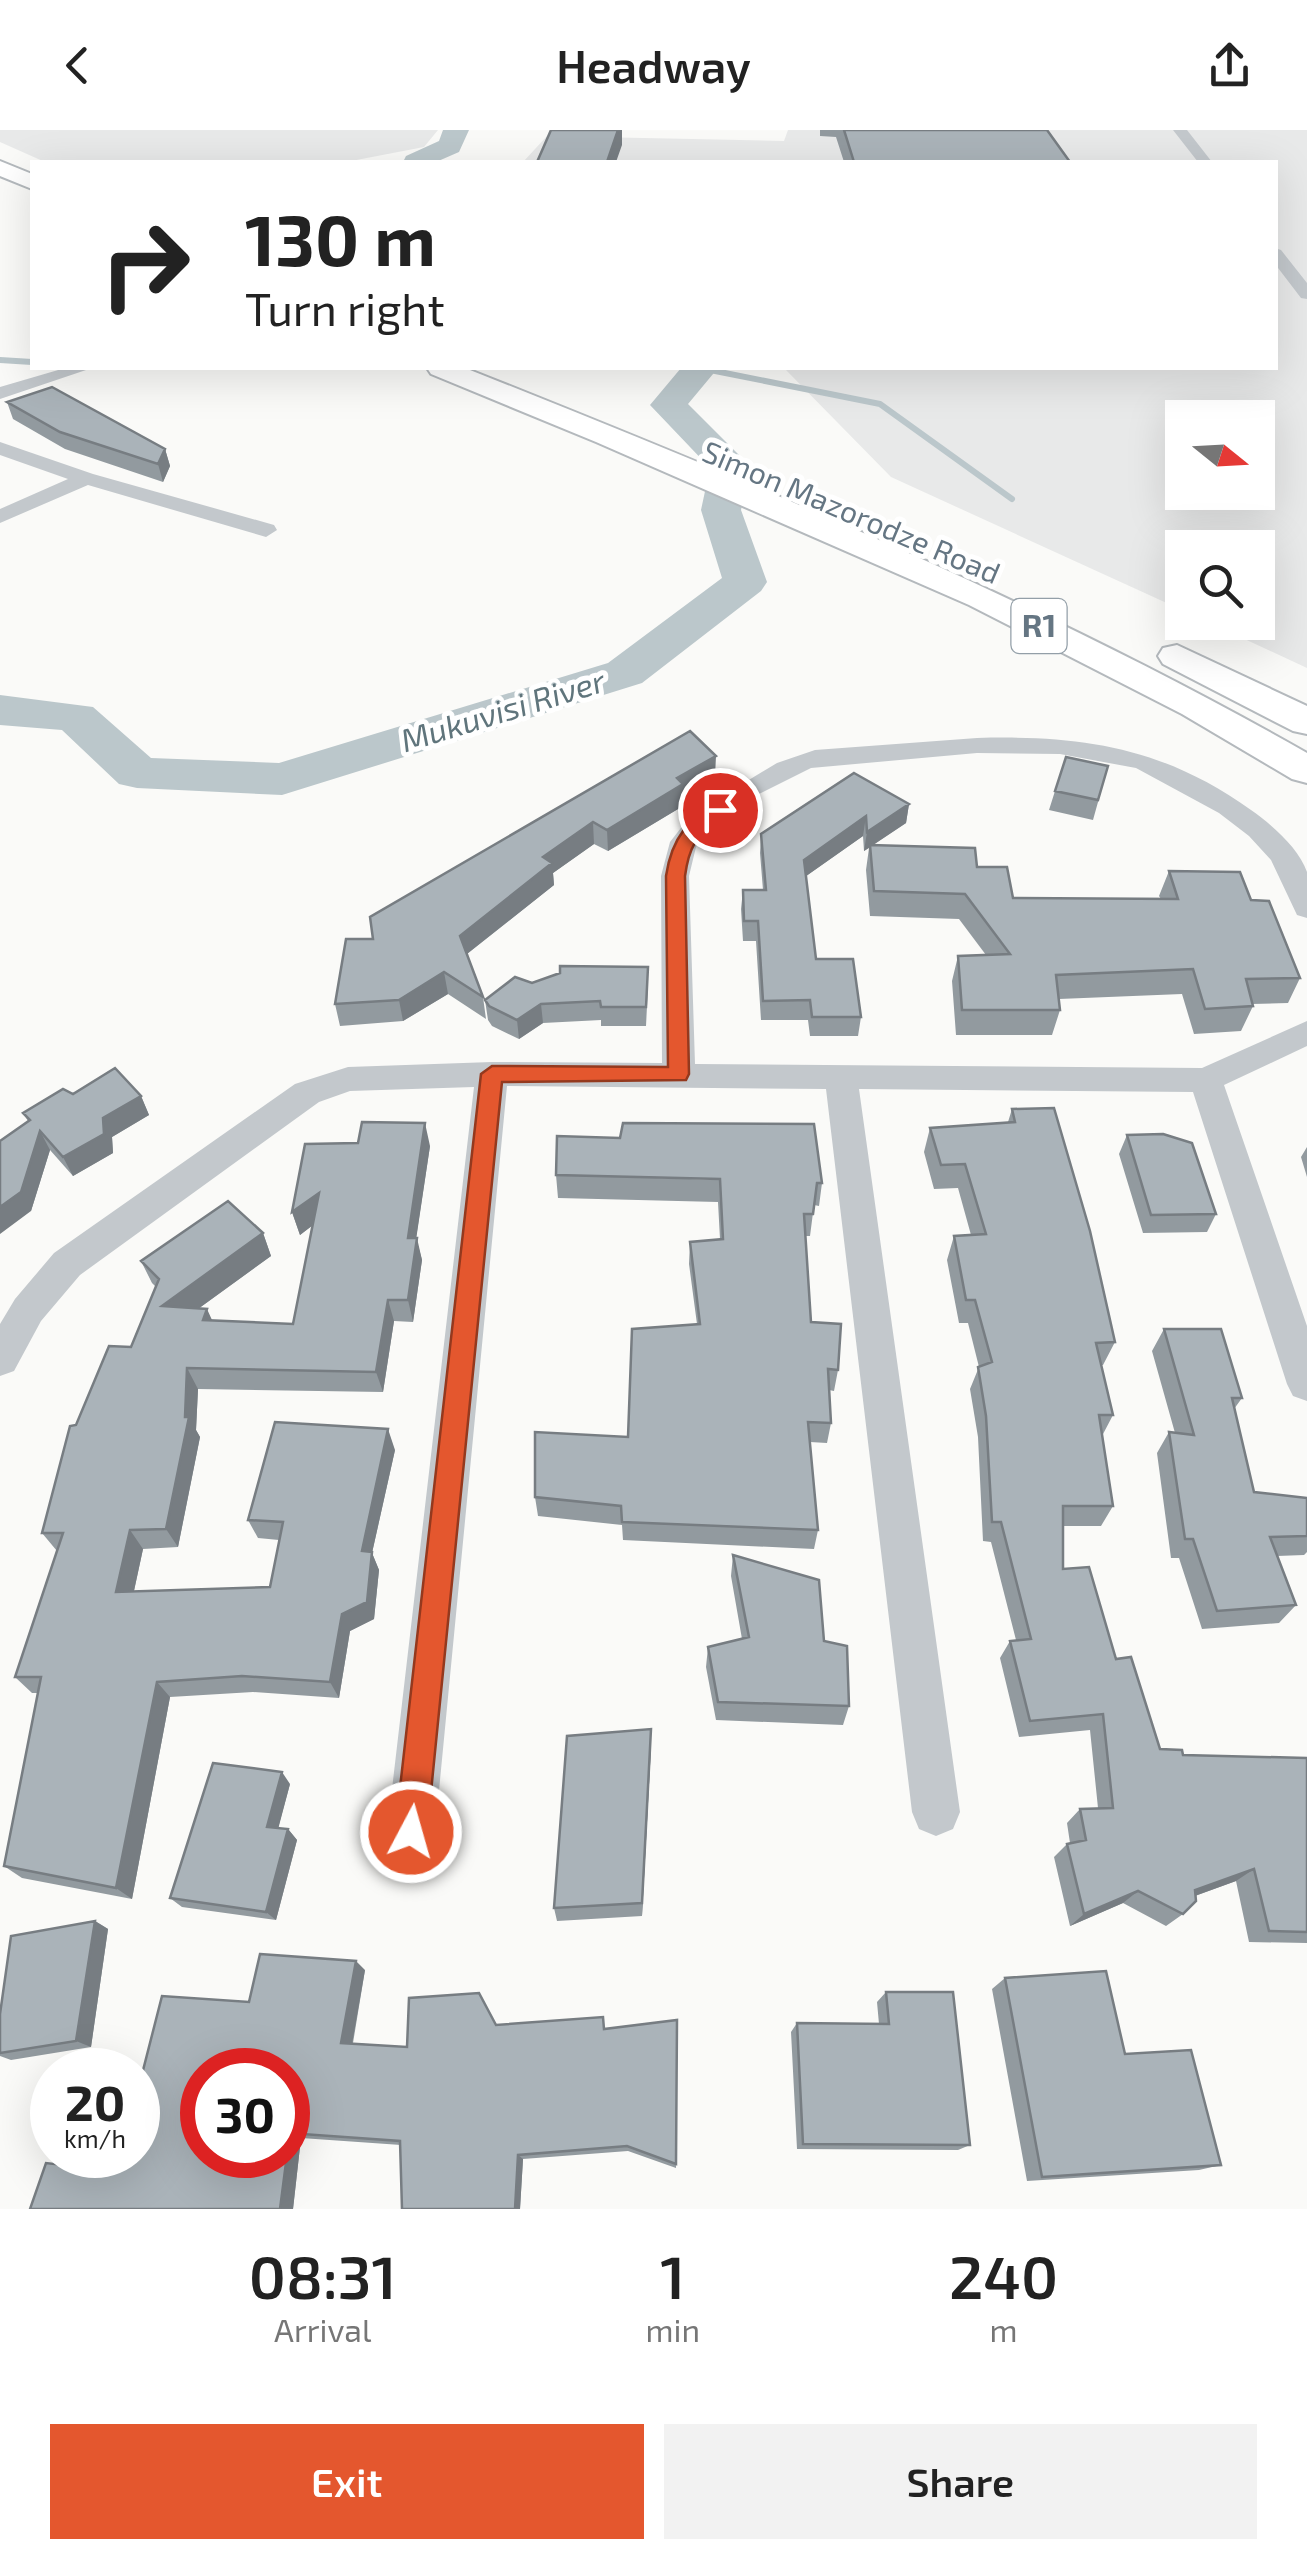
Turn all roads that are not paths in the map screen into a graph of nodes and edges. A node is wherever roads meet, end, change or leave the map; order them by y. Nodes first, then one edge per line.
1 (1180, 131) edge
2 (1203, 160) edge
3 (0, 168) edge
4 (30, 181) edge
5 (0, 192) edge
6 (30, 203) edge
7 (1278, 257) edge
8 (1307, 294) edge
9 (76, 370) edge
10 (447, 370) edge
11 (502, 370) edge
12 (0, 393) edge
13 (618, 428) junction
14 (0, 448) edge
15 (86, 478) junction
16 (775, 495) junction
17 (0, 517) edge
18 (266, 530) dead end
19 (1117, 627) dead end
20 (1152, 643) dead end
21 (1307, 722) edge
22 (1307, 770) edge
23 (1307, 908) edge
24 (1307, 1032) edge
25 (492, 1074) junction
26 (678, 1074) junction
27 (842, 1078) junction
28 (1206, 1080) junction
29 (0, 1359) edge
30 (1307, 1384) edge
31 (936, 1812) dead end
32 (411, 1832) dead end

1 - 2 street
3 - 4 highway
5 - 6 highway
7 - 8 street
9 - 12 street
10 - 13 highway, Simon Mazorodze Road / R1
11 - 13 highway, Simon Mazorodze Road / R1
13 - 16 highway, Simon Mazorodze Road / R1
14 - 15 street
15 - 17 street
15 - 18 street
16 - 19 highway, Simon Mazorodze Road / R1
16 - 22 highway, R1
20 - 21 highway
23 - 26 street
24 - 28 street
25 - 26 street
25 - 29 street
25 - 32 street
26 - 27 street
27 - 28 street
27 - 31 street
28 - 30 street

